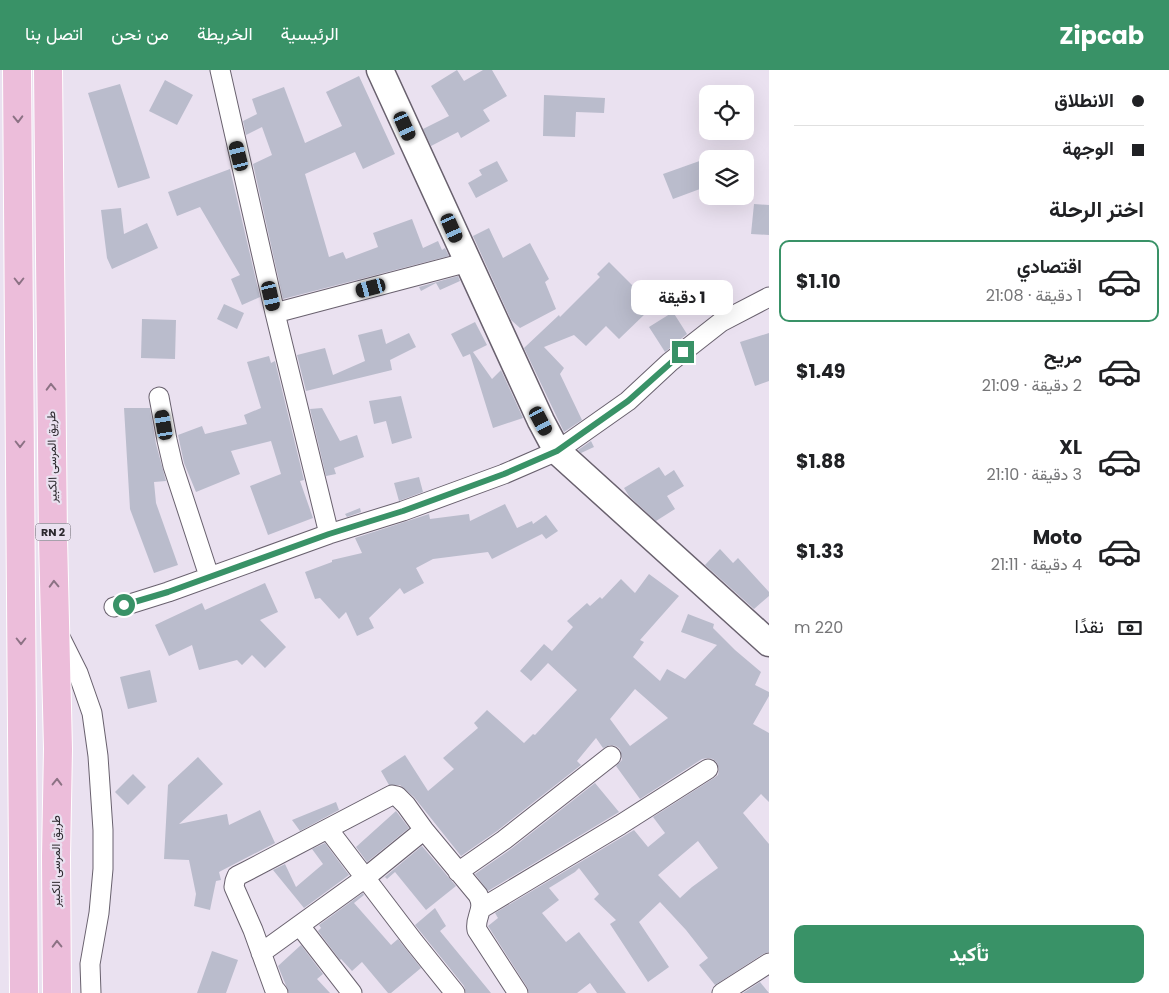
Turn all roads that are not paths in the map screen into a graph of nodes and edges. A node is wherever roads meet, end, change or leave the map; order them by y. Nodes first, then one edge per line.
1 (17, 70) edge
2 (48, 70) edge
3 (220, 70) edge
4 (380, 70) edge
5 (468, 262) junction
6 (769, 297) edge
7 (275, 314) junction
8 (159, 397) dead end
9 (557, 451) junction
10 (329, 534) junction
11 (209, 576) junction
12 (114, 607) dead end
13 (56, 628) junction
14 (769, 643) edge
15 (611, 756) dead end
16 (708, 769) dead end
17 (328, 829) junction
18 (424, 830) junction
19 (458, 872) junction
20 (365, 878) junction
21 (482, 908) junction
22 (300, 926) junction
23 (261, 953) junction
24 (769, 964) edge
25 (274, 991) edge
26 (24, 993) edge
27 (57, 993) edge
28 (91, 993) edge
29 (352, 993) edge
30 (455, 993) edge
31 (518, 993) edge
32 (722, 993) edge

1 -> 26 main road, RN 2
13 -> 2 main road, طريق المرسى الكبير / RN 2
3 - 7 street
4 - 5 main road
5 - 7 street
5 - 9 main road
6 - 9 street
7 - 10 street
8 - 11 street
9 - 10 street
9 - 14 main road
10 - 11 street
11 - 12 street
27 -> 13 main road, طريق المرسى الكبير / RN 2
13 - 28 street
15 - 19 street
16 - 21 street
17 - 18 street
17 - 20 street
17 - 23 street
18 - 19 street
18 - 20 street
19 - 21 street
20 - 22 street
20 - 30 street
21 - 31 street
22 - 23 street
22 - 29 street
23 - 25 street
24 - 32 street

